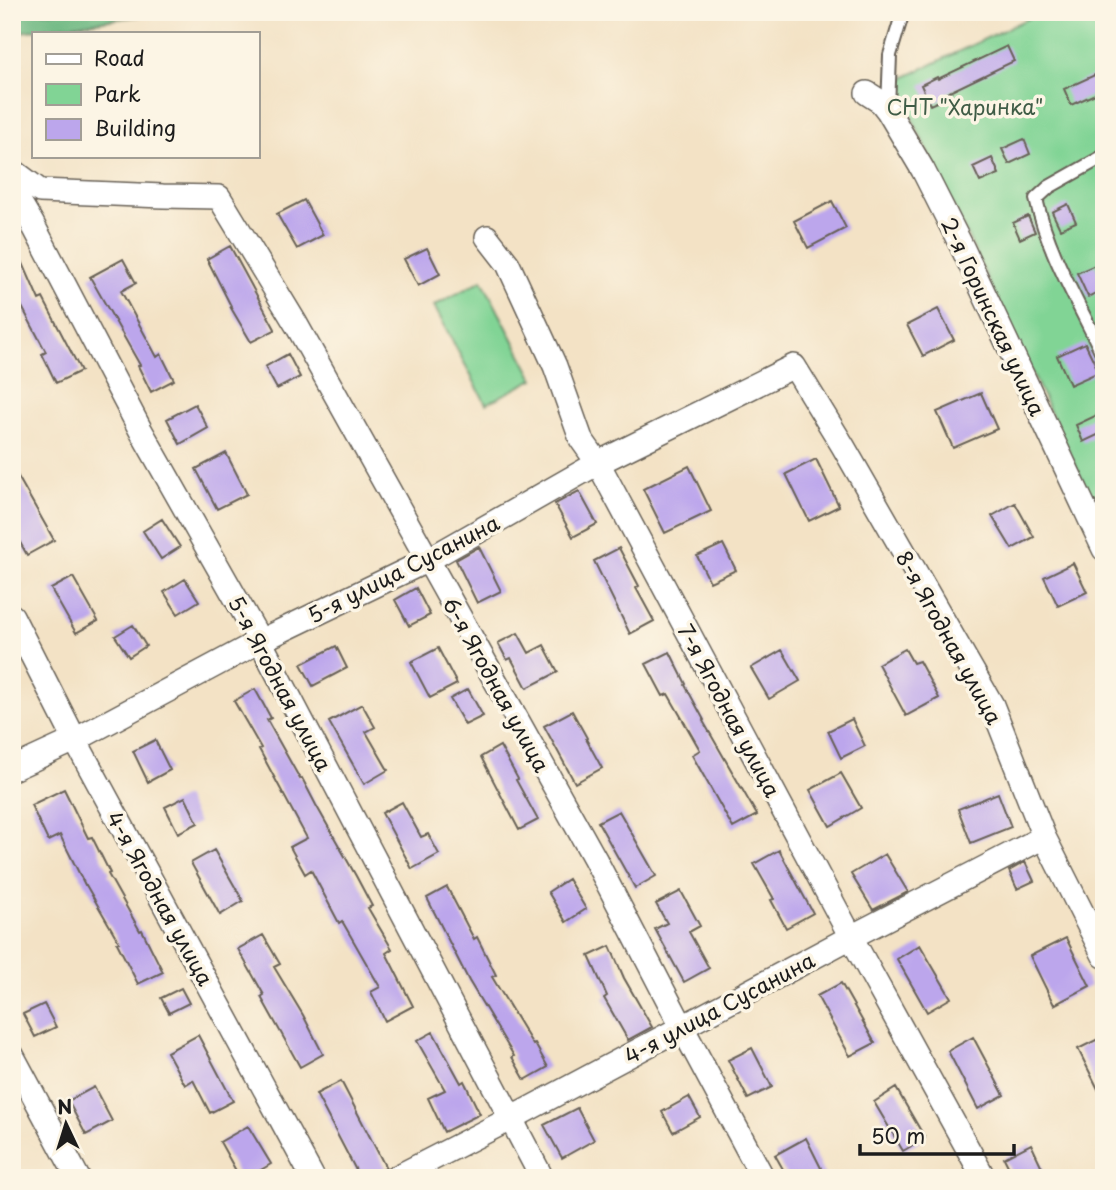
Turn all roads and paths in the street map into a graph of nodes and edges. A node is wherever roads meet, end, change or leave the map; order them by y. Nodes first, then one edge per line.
1 (903, 12) edge
2 (867, 93) dead end
3 (888, 111) junction
4 (1104, 156) edge
5 (12, 170) edge
6 (12, 192) edge
7 (487, 237) dead end
8 (1104, 357) edge
9 (794, 366) joint
10 (598, 463) junction
11 (1104, 549) edge
12 (428, 560) junction
13 (12, 616) edge
14 (260, 641) junction
15 (75, 740) junction
16 (12, 769) edge
17 (1044, 838) junction
18 (851, 937) junction
19 (1104, 956) edge
20 (682, 1027) junction
21 (12, 1055) edge
22 (510, 1119) junction
23 (78, 1178) edge
24 (313, 1178) edge
25 (395, 1178) edge
26 (542, 1178) edge
27 (763, 1178) edge
28 (985, 1178) edge

1 - 3 lane
2 - 3 street, 2-я Горинская улица
3 - 11 street, 2-я Горинская улица
4 - 8 lane
5 - 12 street, 6-я Ягодная улица
6 - 14 street, 5-я Ягодная улица
7 - 10 street, 7-я Ягодная улица
9 - 10 street, 5-я улица Сусанина
9 - 17 street, 8-я Ягодная улица
10 - 12 street, 5-я улица Сусанина
10 - 18 street, 7-я Ягодная улица
12 - 14 street, 5-я улица Сусанина
12 - 20 street, 6-я Ягодная улица
13 - 15 street, 4-я Ягодная улица
14 - 15 street, 5-я улица Сусанина
14 - 22 street, 5-я Ягодная улица
15 - 16 street, 5-я улица Сусанина
15 - 24 street, 4-я Ягодная улица
17 - 18 street, 4-я улица Сусанина
17 - 19 street, 8-я Ягодная улица
18 - 20 street, 4-я улица Сусанина
18 - 28 street, 7-я Ягодная улица
20 - 22 street, 4-я улица Сусанина
20 - 27 street, 6-я Ягодная улица
21 - 23 street
22 - 25 street, 4-я улица Сусанина
22 - 26 street, 5-я Ягодная улица

